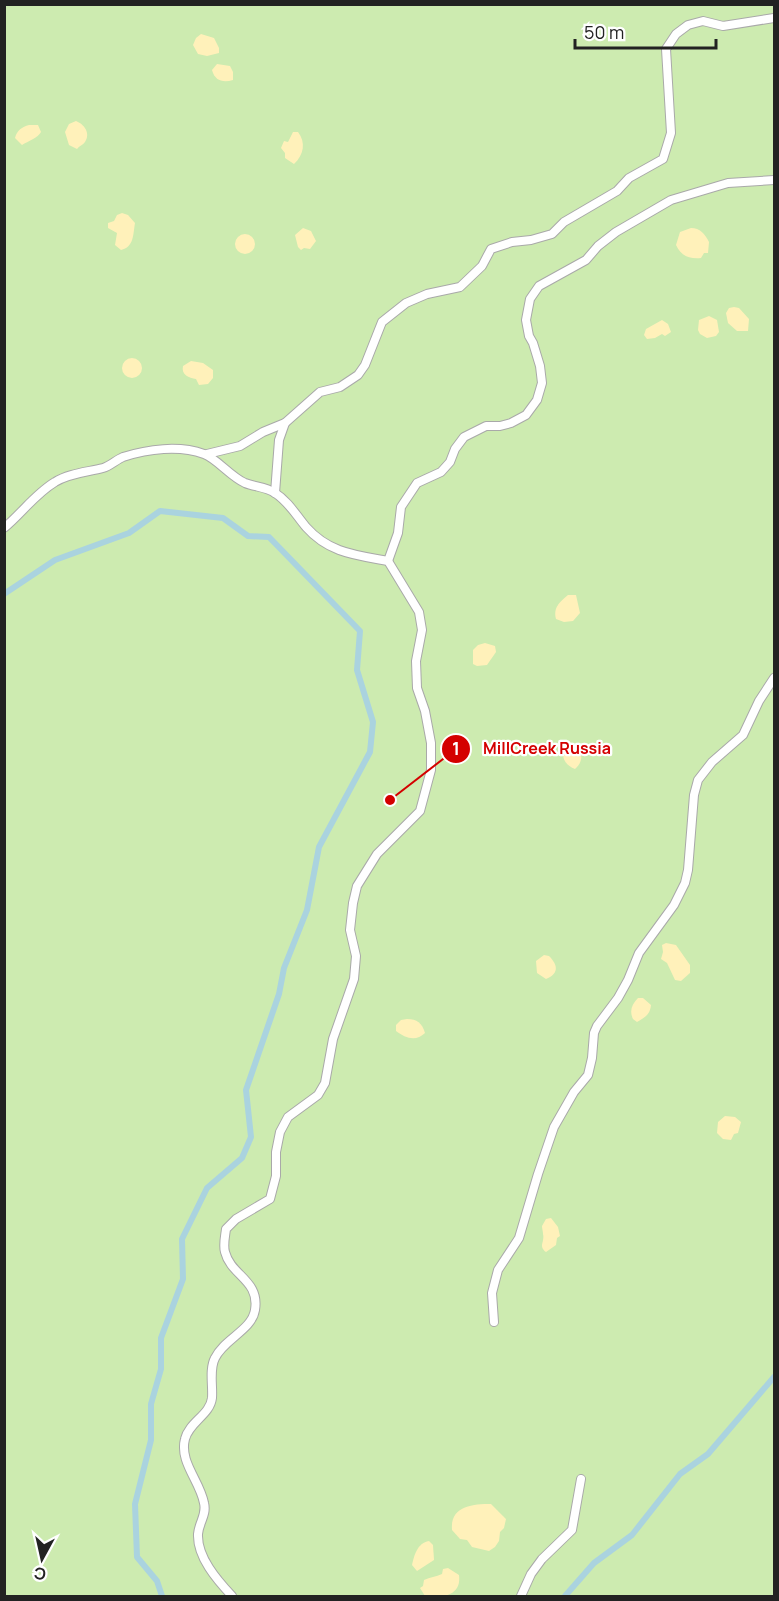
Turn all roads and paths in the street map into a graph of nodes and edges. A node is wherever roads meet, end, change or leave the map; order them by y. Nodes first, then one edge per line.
1 (774, 18) edge
2 (774, 180) edge
3 (285, 423) junction
4 (207, 454) junction
5 (275, 493) junction
6 (4, 528) edge
7 (388, 561) junction
8 (774, 678) edge
9 (494, 1322) dead end
10 (581, 1479) dead end
11 (232, 1596) edge
12 (521, 1596) edge

1 - 3 lane
2 - 7 lane
3 - 4 lane
3 - 5 lane
4 - 5 lane
4 - 6 lane
5 - 7 lane
7 - 11 lane
8 - 9 lane
10 - 12 lane

